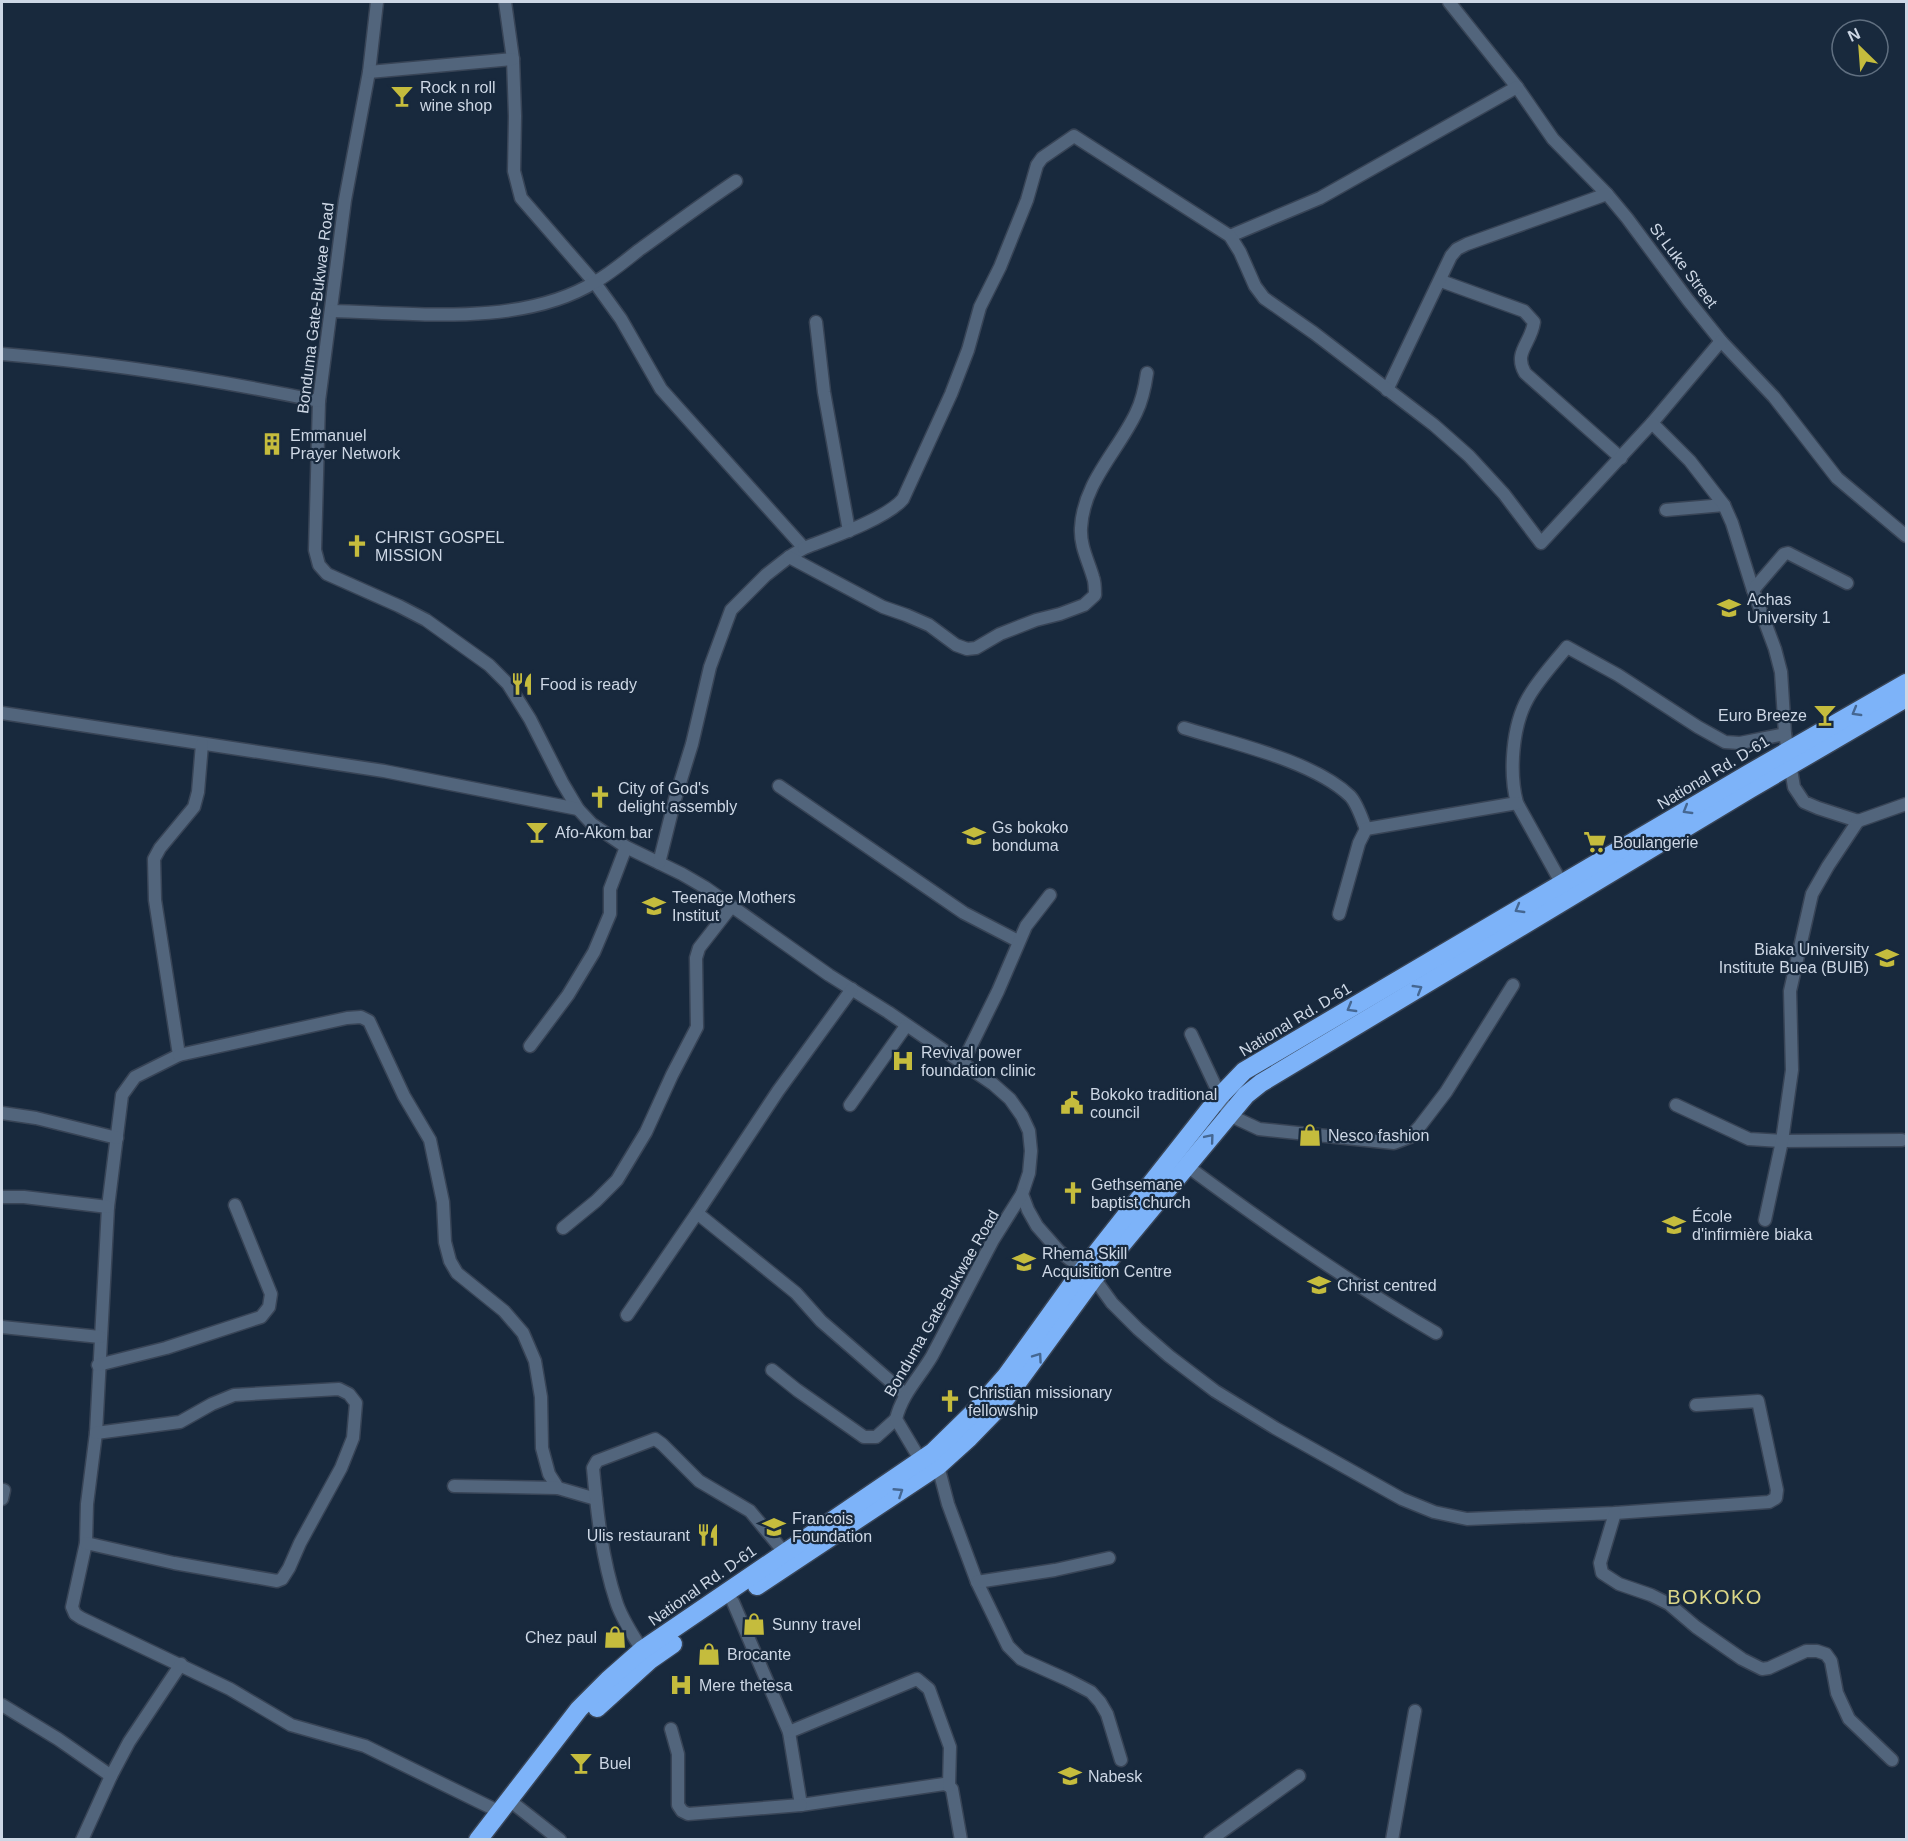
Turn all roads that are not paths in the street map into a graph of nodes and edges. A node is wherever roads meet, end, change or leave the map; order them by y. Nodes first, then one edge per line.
1 (377, 2) edge
2 (505, 2) edge
3 (1449, 2) edge
4 (513, 59) junction
5 (369, 72) junction
6 (1517, 87) junction
7 (736, 181) dead end
8 (1607, 194) junction
9 (1230, 236) junction
10 (1440, 281) junction
11 (595, 283) junction
12 (332, 311) junction
13 (816, 322) dead end
14 (1721, 340) junction
15 (2, 354) edge
16 (1147, 373) dead end
17 (1387, 390) junction
18 (319, 401) junction
19 (1652, 423) junction
20 (1621, 458) junction
21 (1724, 505) junction
22 (1666, 510) dead end
23 (849, 531) junction
24 (1906, 536) edge
25 (804, 548) junction
26 (789, 557) junction
27 (1847, 583) dead end
28 (1753, 590) junction
29 (1906, 683) edge
30 (1906, 698) edge
31 (2, 713) edge
32 (1184, 728) dead end
33 (202, 744) junction
34 (1787, 751) junction
35 (779, 786) dead end
36 (1517, 802) junction
37 (1906, 804) edge
38 (578, 809) junction
39 (1858, 821) junction
40 (1366, 829) junction
41 (626, 847) junction
42 (659, 863) junction
43 (1563, 884) junction
44 (1050, 895) dead end
45 (731, 907) junction
46 (1339, 914) dead end
47 (1018, 941) junction
48 (1513, 985) dead end
49 (852, 989) junction
50 (906, 1026) junction
51 (1191, 1034) dead end
52 (530, 1046) dead end
53 (179, 1055) junction
54 (962, 1064) junction
55 (1220, 1096) junction
56 (850, 1105) dead end
57 (1676, 1105) dead end
58 (2, 1113) edge
59 (1229, 1115) junction
60 (117, 1138) junction
61 (1902, 1140) dead end
62 (1782, 1141) junction
63 (1187, 1166) junction
64 (1023, 1194) junction
65 (2, 1197) edge
66 (235, 1205) dead end
67 (108, 1207) junction
68 (697, 1214) junction
69 (1765, 1220) dead end
70 (563, 1228) dead end
71 (1089, 1274) junction
72 (627, 1315) dead end
73 (2, 1327) edge
74 (1436, 1333) dead end
75 (100, 1337) junction
76 (98, 1365) junction
77 (772, 1370) dead end
78 (905, 1394) junction
79 (1695, 1405) dead end
80 (896, 1419) junction
81 (96, 1433) junction
82 (929, 1464) junction
83 (454, 1486) dead end
84 (558, 1488) junction
85 (596, 1499) junction
86 (1615, 1513) junction
87 (86, 1543) junction
88 (784, 1552) junction
89 (1109, 1557) dead end
90 (977, 1582) junction
91 (733, 1602) junction
92 (642, 1650) junction
93 (181, 1664) junction
94 (2, 1705) edge
95 (1415, 1710) dead end
96 (671, 1729) dead end
97 (789, 1732) junction
98 (1121, 1760) dead end
99 (1892, 1760) dead end
100 (111, 1776) junction
101 (1299, 1776) dead end
102 (950, 1786) junction
103 (801, 1805) junction
104 (508, 1806) junction
105 (82, 1839) edge
106 (478, 1839) edge
107 (491, 1839) edge
108 (560, 1839) edge
109 (961, 1839) edge
110 (1210, 1839) edge
111 (1392, 1839) edge

1 - 5 street, Bonduma Gate-Bukwae Road
2 - 4 street
3 - 6 street, St Luke Street
4 - 5 street
4 - 11 street
5 - 12 street, Bonduma Gate-Bukwae Road
6 - 8 street, St Luke Street
6 - 9 street
7 - 11 street
8 - 10 street
8 - 14 street, St Luke Street
9 - 17 street
9 - 23 street
10 - 17 street
10 - 20 street
11 - 12 street
11 - 25 street
12 - 18 street, Bonduma Gate-Bukwae Road
13 - 23 street
14 - 19 street
14 - 24 street, St Luke Street
15 - 18 street
16 - 26 street
17 - 20 street
18 - 38 street, Bonduma Gate-Bukwae Road
19 - 20 street
19 - 21 street
21 - 22 street
21 - 28 street
23 - 25 street
25 - 26 street
26 - 42 street
27 - 28 street
28 - 34 street
29 -> 34 highway, National Rd. D-61
30 - 34 highway, National Rd. D-61
31 - 33 street
32 - 40 street
33 - 38 street
33 - 53 street
34 - 36 street
34 - 39 street
34 -> 43 highway, National Rd. D-61
59 -> 34 highway, National Rd. D-61
35 - 47 street
36 - 40 street
36 - 43 street
37 - 39 street
38 - 41 street, Bonduma Gate-Bukwae Road
39 - 62 street
40 - 46 street
41 - 42 street, Bonduma Gate-Bukwae Road
41 - 52 street
42 - 45 street, Bonduma Gate-Bukwae Road
43 -> 55 highway, National Rd. D-61
44 - 47 street
45 - 49 street, Bonduma Gate-Bukwae Road
45 - 70 street
47 - 54 street
48 - 59 street
49 - 50 street, Bonduma Gate-Bukwae Road
49 - 68 street
50 - 54 street, Bonduma Gate-Bukwae Road
50 - 56 street
51 - 55 street
53 - 60 street
53 - 84 street
54 - 64 street, Bonduma Gate-Bukwae Road
55 - 59 street
55 - 71 highway, National Rd. D-61
57 - 62 street
58 - 60 street
63 -> 59 highway, National Rd. D-61
60 - 67 street
61 - 62 street
62 - 69 street
63 - 71 highway, National Rd. D-61
63 - 74 street
64 - 71 street
64 - 78 street, Bonduma Gate-Bukwae Road
65 - 67 street
66 - 76 street
67 - 75 street
68 - 72 street
68 - 78 street
71 - 82 highway, National Rd. D-61
71 - 86 street
73 - 75 street
75 - 76 street
76 - 81 street
77 - 80 street
78 - 80 street, Bonduma Gate-Bukwae Road
79 - 86 street
80 - 82 street, Bonduma Gate-Bukwae Road
81 - 87 street
81 - 87 street
82 - 88 highway, National Rd. D-61
82 - 90 street, Bonduma Gate-Bukwae Road
91 -> 82 highway, National Rd. D-61
83 - 84 street
84 - 85 street
85 - 88 street
85 - 92 street
86 - 99 street
87 - 93 street
88 - 92 highway, National Rd. D-61
89 - 90 street
90 - 98 street, Bonduma Gate-Bukwae Road
91 - 97 street
91 - 104 highway, National Rd. D-61
92 - 104 highway, National Rd. D-61
93 - 100 street
93 - 104 street
94 - 100 street
95 - 111 street
96 - 103 street
97 - 102 street
97 - 103 street
100 - 105 street
101 - 110 street
102 - 103 street
102 - 109 street
104 - 106 highway, National Rd. D-61
104 - 107 highway, National Rd. D-61
104 - 108 street

